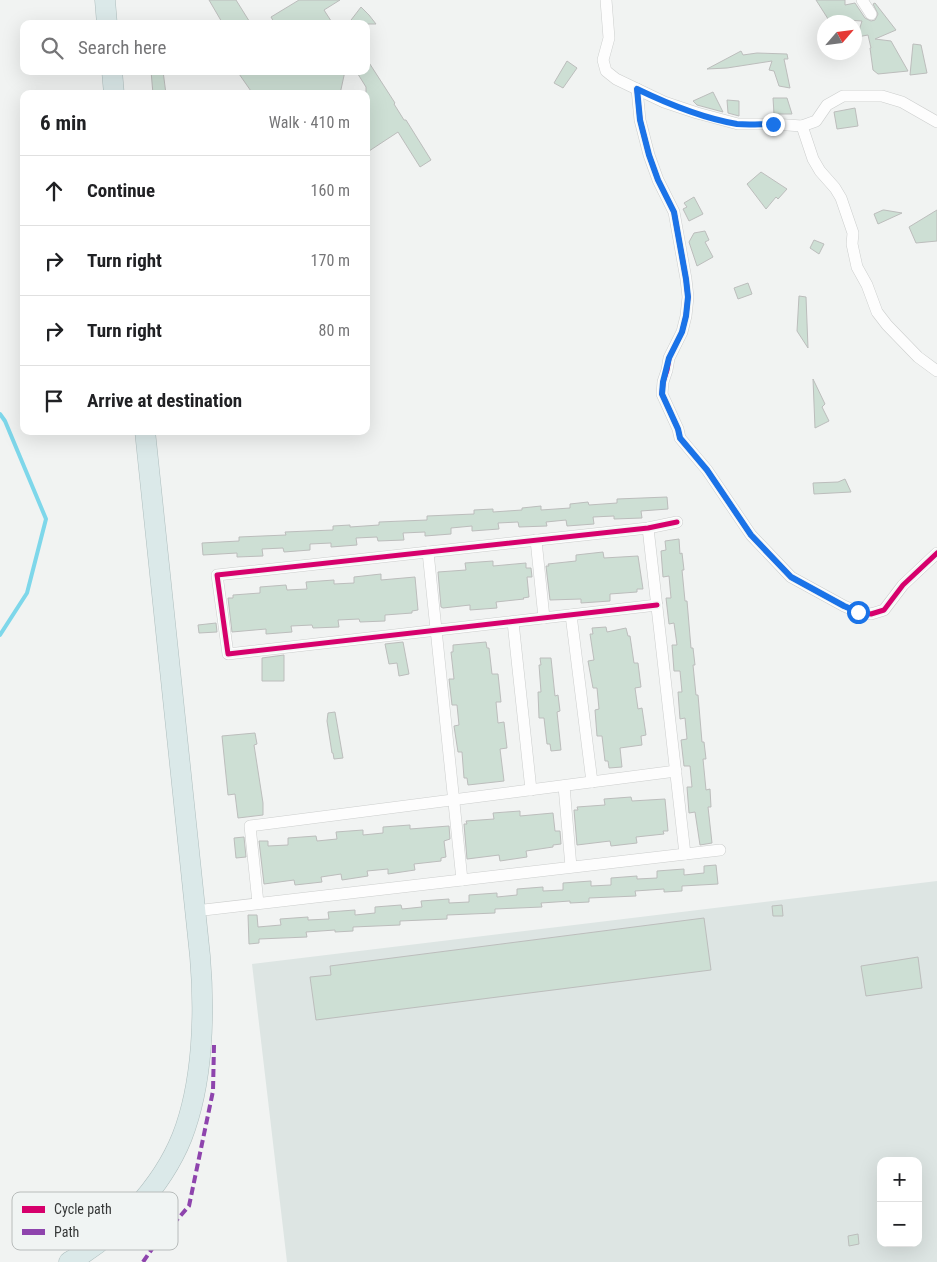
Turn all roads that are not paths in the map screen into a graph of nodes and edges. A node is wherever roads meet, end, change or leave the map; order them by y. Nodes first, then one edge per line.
1 (105, 0) edge
2 (606, 0) edge
3 (862, 0) edge
4 (871, 14) dead end
5 (107, 20) edge
6 (112, 75) edge
7 (637, 89) junction
8 (114, 90) edge
9 (937, 122) edge
10 (802, 126) junction
11 (937, 371) edge
12 (145, 435) edge
13 (677, 522) dead end
14 (648, 528) junction
15 (536, 540) junction
16 (428, 552) junction
17 (937, 553) edge
18 (657, 605) junction
19 (571, 615) junction
20 (544, 618) junction
21 (513, 622) junction
22 (437, 630) junction
23 (676, 771) junction
24 (592, 782) junction
25 (564, 786) junction
26 (531, 790) junction
27 (454, 800) junction
28 (720, 850) dead end
29 (685, 854) junction
30 (571, 867) junction
31 (462, 880) junction
32 (258, 903) junction
33 (196, 911) junction
34 (149, 1192) edge
35 (88, 1250) edge
36 (69, 1262) edge

1 - 5 highway
2 - 7 street
3 - 4 street
6 - 8 highway
7 - 10 street
7 - 17 street
9 - 10 street
10 - 11 street
12 - 33 highway
13 - 14 street
14 - 15 street
14 - 18 street
15 - 16 street
15 - 20 street
16 - 22 street
16 - 22 street
18 - 19 street
18 - 23 street
19 - 20 street
19 - 24 street
20 - 21 street
21 - 22 street
21 - 26 street
22 - 27 street
23 - 24 street
23 - 29 street
24 - 25 street
25 - 26 street
25 - 30 street
26 - 27 street
27 - 31 street
27 - 32 street
28 - 29 street
29 - 30 street
30 - 31 street
31 - 32 street
32 - 33 street
33 - 34 highway
35 - 36 highway

